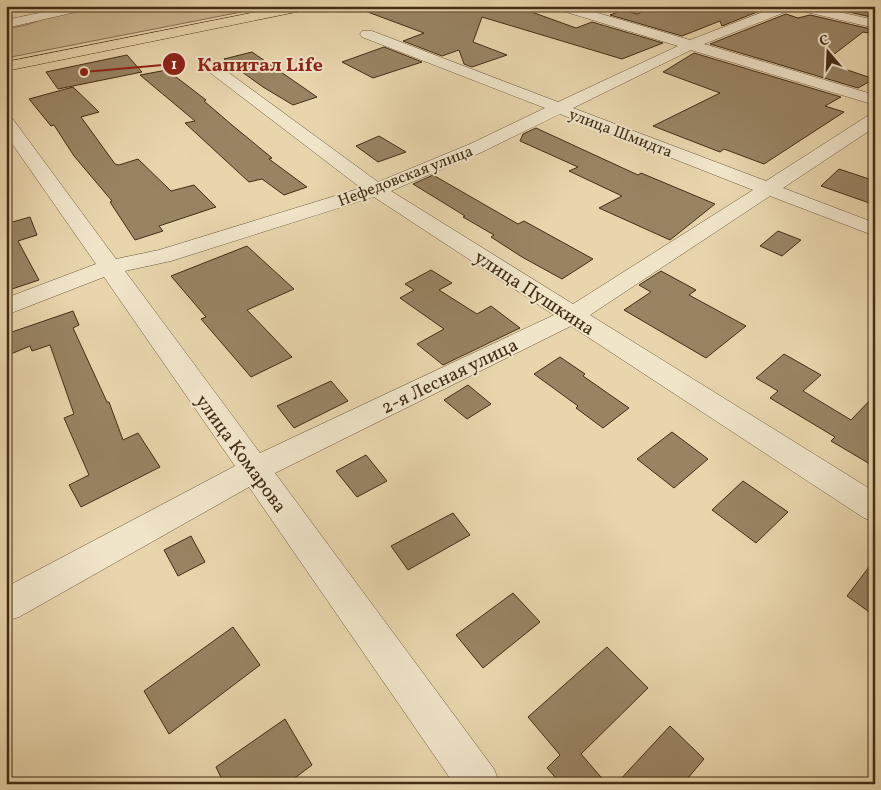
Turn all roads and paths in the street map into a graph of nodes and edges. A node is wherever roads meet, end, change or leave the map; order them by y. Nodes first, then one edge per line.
1 (85, 6) edge
2 (306, 6) edge
3 (560, 6) edge
4 (792, 6) edge
5 (54, 9) edge
6 (6, 24) edge
7 (875, 24) edge
8 (368, 34) dead end
9 (690, 45) junction
10 (205, 62) dead end
11 (6, 67) edge
12 (875, 100) edge
13 (560, 108) junction
14 (875, 119) edge
15 (9, 131) edge
16 (768, 189) junction
17 (376, 190) junction
18 (875, 230) edge
19 (109, 267) junction
20 (6, 307) edge
21 (572, 316) junction
22 (254, 470) junction
23 (875, 509) edge
24 (6, 605) edge
25 (479, 784) edge

1 - 5 street
2 - 11 main road
3 - 9 street
4 - 7 street
4 - 9 street, Нефедовская улица
5 - 6 street
8 - 13 street, улица Шмидта
9 - 12 street
9 - 13 street, Нефедовская улица
10 - 17 street, улица Пушкина
13 - 16 street, улица Шмидта
13 - 17 street, Нефедовская улица
14 - 16 street, 2-я Лесная улица
15 - 19 street, улица Комарова
16 - 18 street, улица Шмидта
16 - 21 street, 2-я Лесная улица
17 - 19 street, Нефедовская улица
17 - 21 street, улица Пушкина
19 - 20 street, Нефедовская улица
19 - 22 street, улица Комарова
21 - 22 street, 2-я Лесная улица
21 - 23 street, улица Пушкина
22 - 24 street, 2-я Лесная улица
22 - 25 street, улица Комарова

